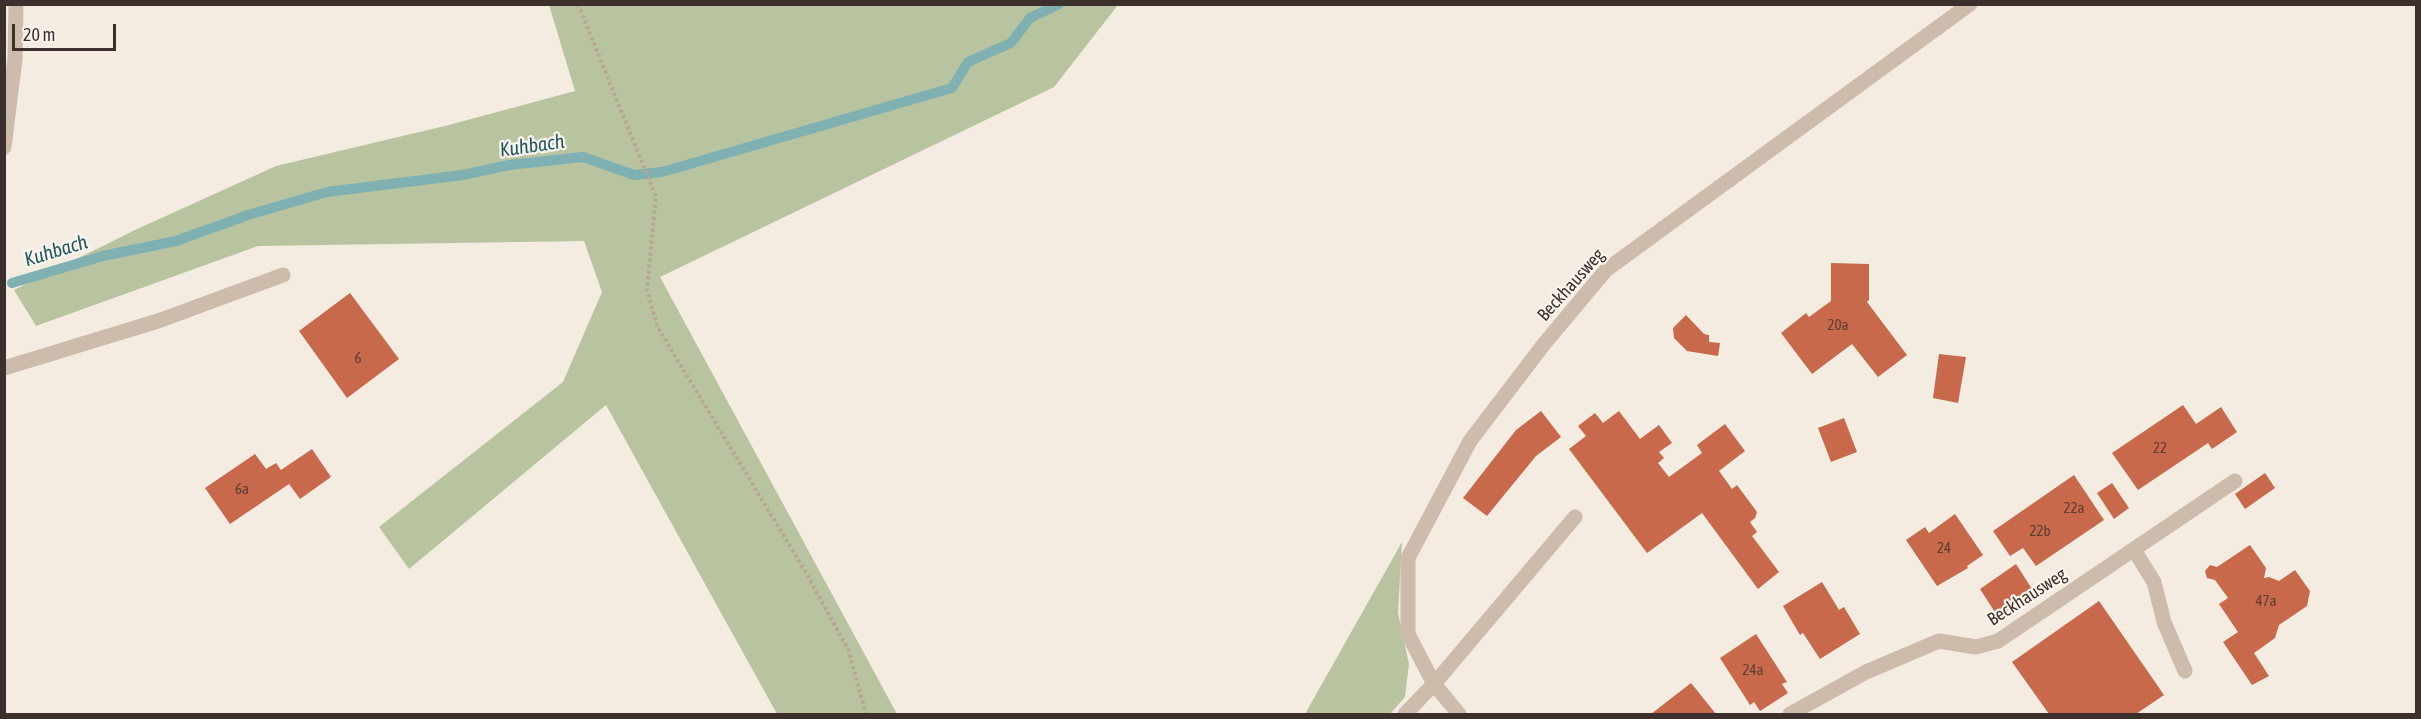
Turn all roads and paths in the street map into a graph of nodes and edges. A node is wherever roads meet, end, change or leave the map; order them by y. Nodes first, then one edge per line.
1 (16, 4) edge
2 (578, 4) edge
3 (1970, 4) edge
4 (6, 123) edge
5 (4, 147) edge
6 (283, 275) dead end
7 (4, 368) edge
8 (2235, 481) dead end
9 (1575, 517) dead end
10 (2134, 549) junction
11 (2185, 671) dead end
12 (1434, 684) junction
13 (866, 714) edge
14 (1405, 714) edge
15 (1459, 714) edge
16 (1790, 714) edge

1 - 4 street
2 - 13 path
3 - 12 street, Beckhausweg
4 - 5 street
6 - 7 street
8 - 10 street, Beckhausweg
9 - 12 street
10 - 11 street
10 - 16 street, Beckhausweg
12 - 14 street
12 - 15 street, Beckhausweg

